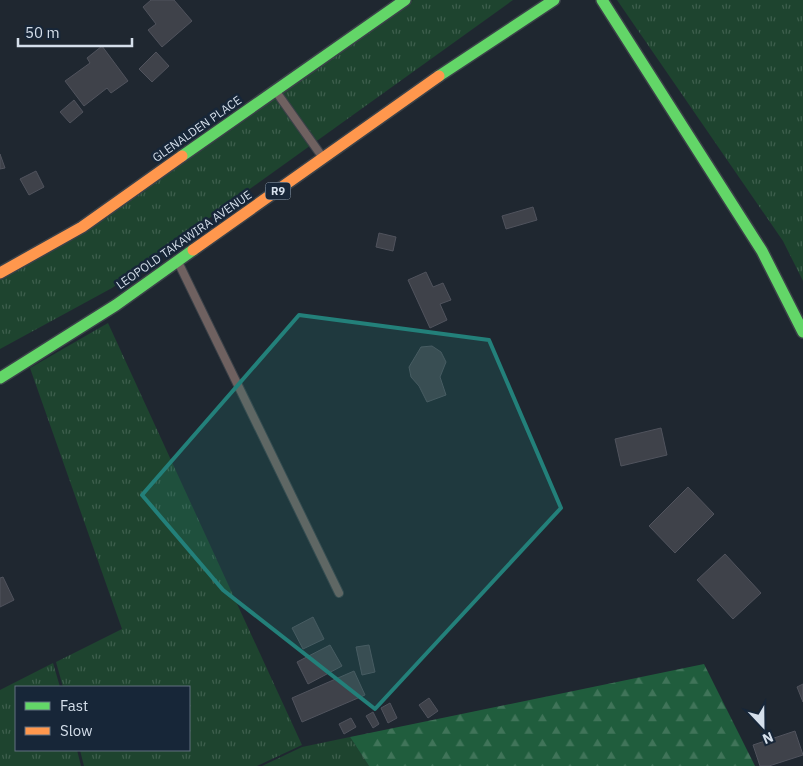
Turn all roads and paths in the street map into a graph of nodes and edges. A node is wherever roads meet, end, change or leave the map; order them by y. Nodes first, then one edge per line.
1 (405, 0) edge
2 (554, 0) edge
3 (602, 0) edge
4 (276, 91) junction
5 (324, 158) junction
6 (178, 262) junction
7 (0, 273) edge
8 (803, 332) edge
9 (0, 378) edge
10 (339, 593) dead end

1 - 4 main road, GLENALDEN PLACE
2 - 5 main road, LEOPOLD TAKAWIRA AVENUE / R9
3 - 8 main road
4 - 5 lane
4 - 7 main road, GLENALDEN PLACE
5 - 6 main road, LEOPOLD TAKAWIRA AVENUE / R9
6 - 9 main road, LEOPOLD TAKAWIRA AVENUE / R9
6 - 10 lane

